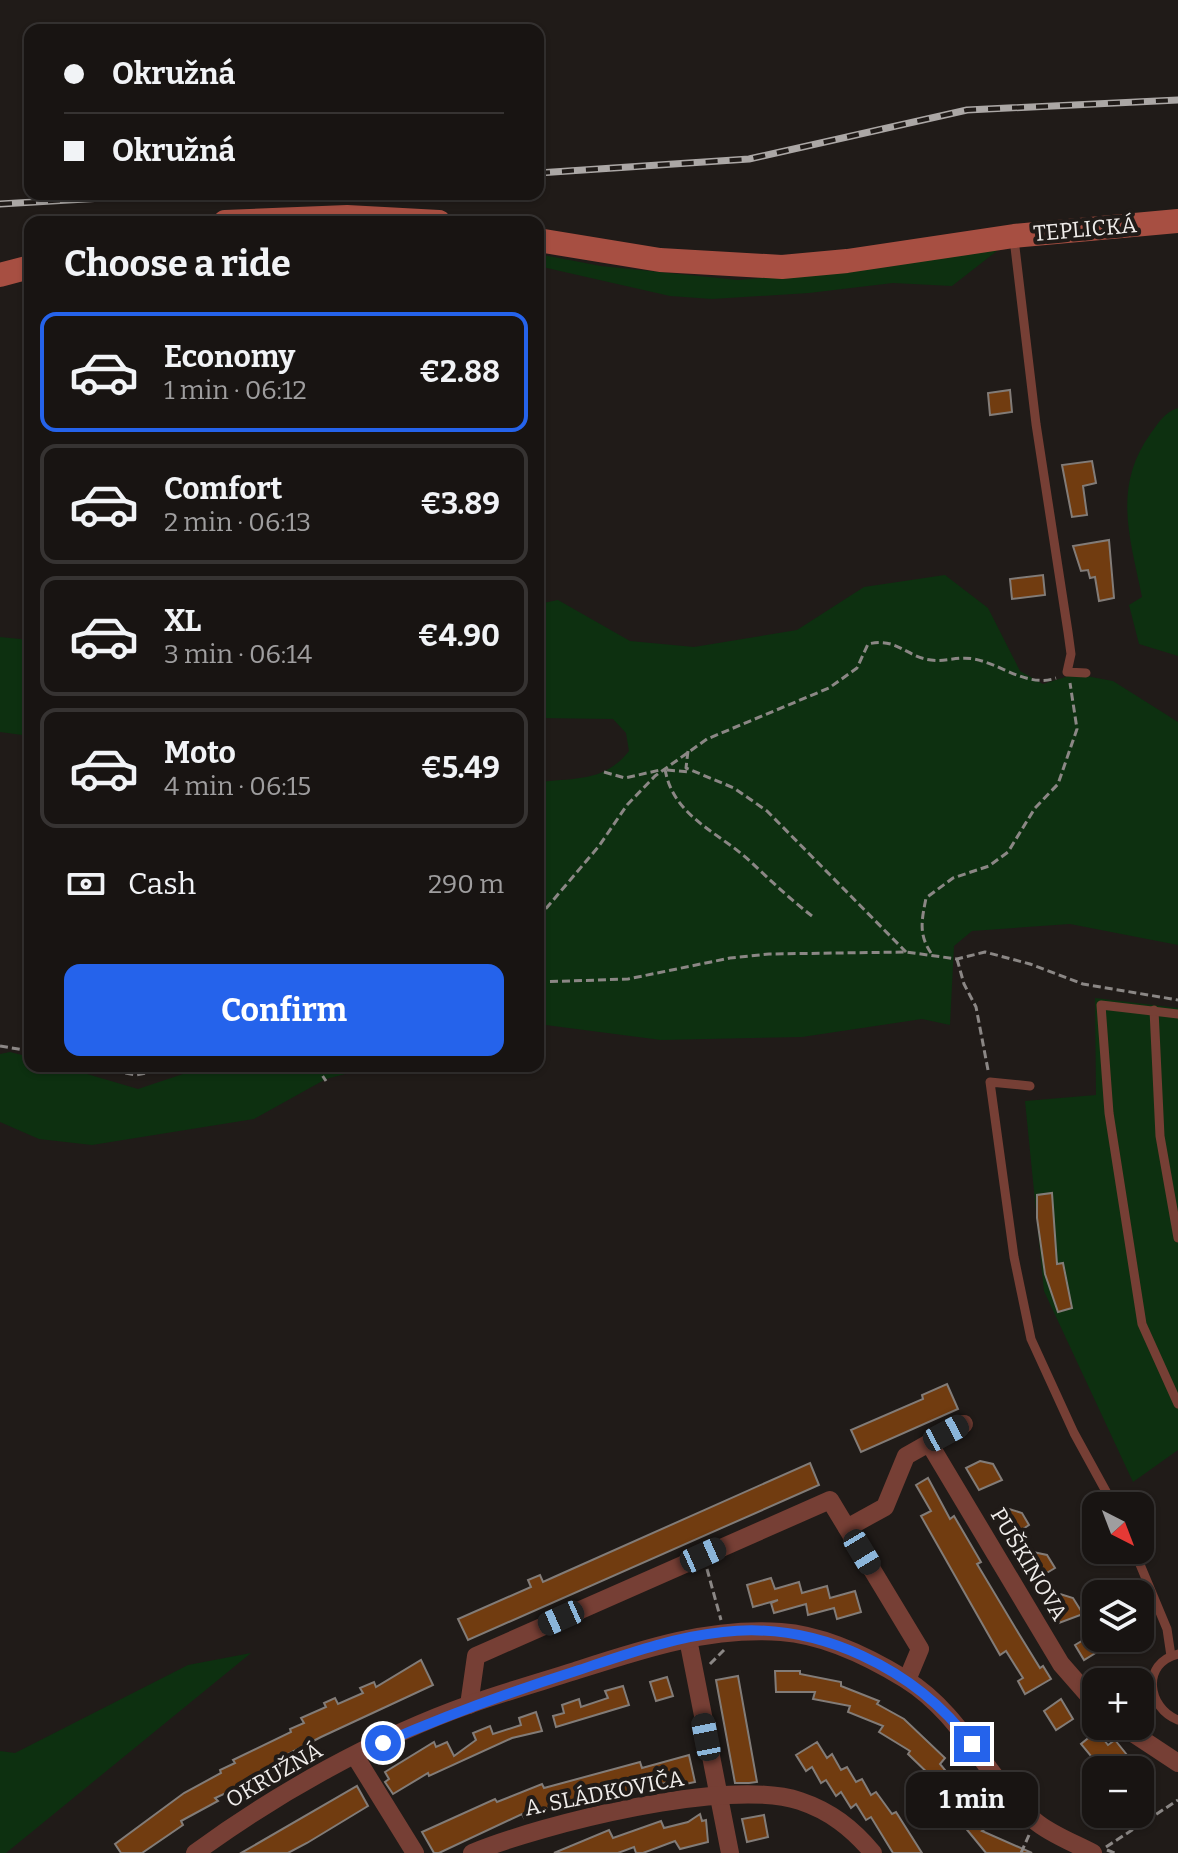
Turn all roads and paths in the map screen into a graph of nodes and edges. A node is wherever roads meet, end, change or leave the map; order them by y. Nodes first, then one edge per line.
1 (1178, 221) edge
2 (1003, 237) junction
3 (544, 241) edge
4 (24, 269) edge
5 (0, 275) edge
6 (1067, 672) junction
7 (1086, 673) dead end
8 (688, 751) junction
9 (665, 769) junction
10 (604, 772) dead end
11 (691, 772) junction
12 (544, 911) edge
13 (812, 916) dead end
14 (906, 952) junction
15 (931, 953) junction
16 (957, 959) junction
17 (544, 982) edge
18 (1178, 1000) edge
19 (1154, 1010) junction
20 (1178, 1014) edge
21 (0, 1046) edge
22 (24, 1050) edge
23 (121, 1072) edge
24 (151, 1072) edge
25 (320, 1072) edge
26 (326, 1081) dead end
27 (990, 1082) junction
28 (1030, 1086) dead end
29 (1178, 1238) edge
30 (1178, 1404) edge
31 (964, 1424) dead end
32 (929, 1443) junction
33 (1106, 1492) edge
34 (847, 1528) junction
35 (703, 1555) junction
36 (1140, 1564) edge
37 (724, 1631) junction
38 (688, 1639) junction
39 (1174, 1655) edge
40 (695, 1678) junction
41 (907, 1680) junction
42 (1082, 1688) edge
43 (469, 1705) junction
44 (1178, 1720) edge
45 (1143, 1740) edge
46 (355, 1756) junction
47 (1178, 1763) edge
48 (718, 1797) junction
49 (1178, 1800) edge
50 (1022, 1826) dead end
51 (1100, 1849) edge
52 (195, 1853) edge
53 (415, 1853) edge
54 (472, 1853) edge
55 (730, 1853) edge
56 (873, 1853) edge
57 (1021, 1853) edge

1 - 2 main road, TEPLICKÁ
2 - 3 main road, TEPLICKÁ
2 - 6 lane
4 - 5 main road
6 - 7 lane
6 - 8 path
6 - 15 path
8 - 9 path
8 - 11 path
9 - 10 path
9 - 11 path
9 - 12 path
9 - 13 path
11 - 14 path
14 - 15 path
14 - 17 path
15 - 16 path
16 - 18 path
16 - 27 path
19 - 20 lane
19 - 29 lane
19 - 30 lane
21 - 22 path
23 - 24 path
25 - 26 path
27 - 28 lane
27 - 33 lane
31 - 32 street
32 - 34 street
32 - 42 street, PUŠKINOVA
34 - 35 street
34 - 41 street
35 - 37 path
35 - 43 street
36 - 39 lane
37 - 38 street, OKRUŽNÁ
37 - 40 path
37 - 41 street, OKRUŽNÁ
38 - 40 street
38 - 43 street, OKRUŽNÁ
39 - 44 lane
40 - 48 street
41 - 51 street, OKRUŽNÁ
43 - 46 street, OKRUŽNÁ
45 - 47 street
46 - 52 street, OKRUŽNÁ
46 - 53 street
48 - 54 street, A. SLÁDKOVIČA
48 - 55 street
48 - 56 street, A. SLÁDKOVIČA
49 - 51 path
50 - 57 path

